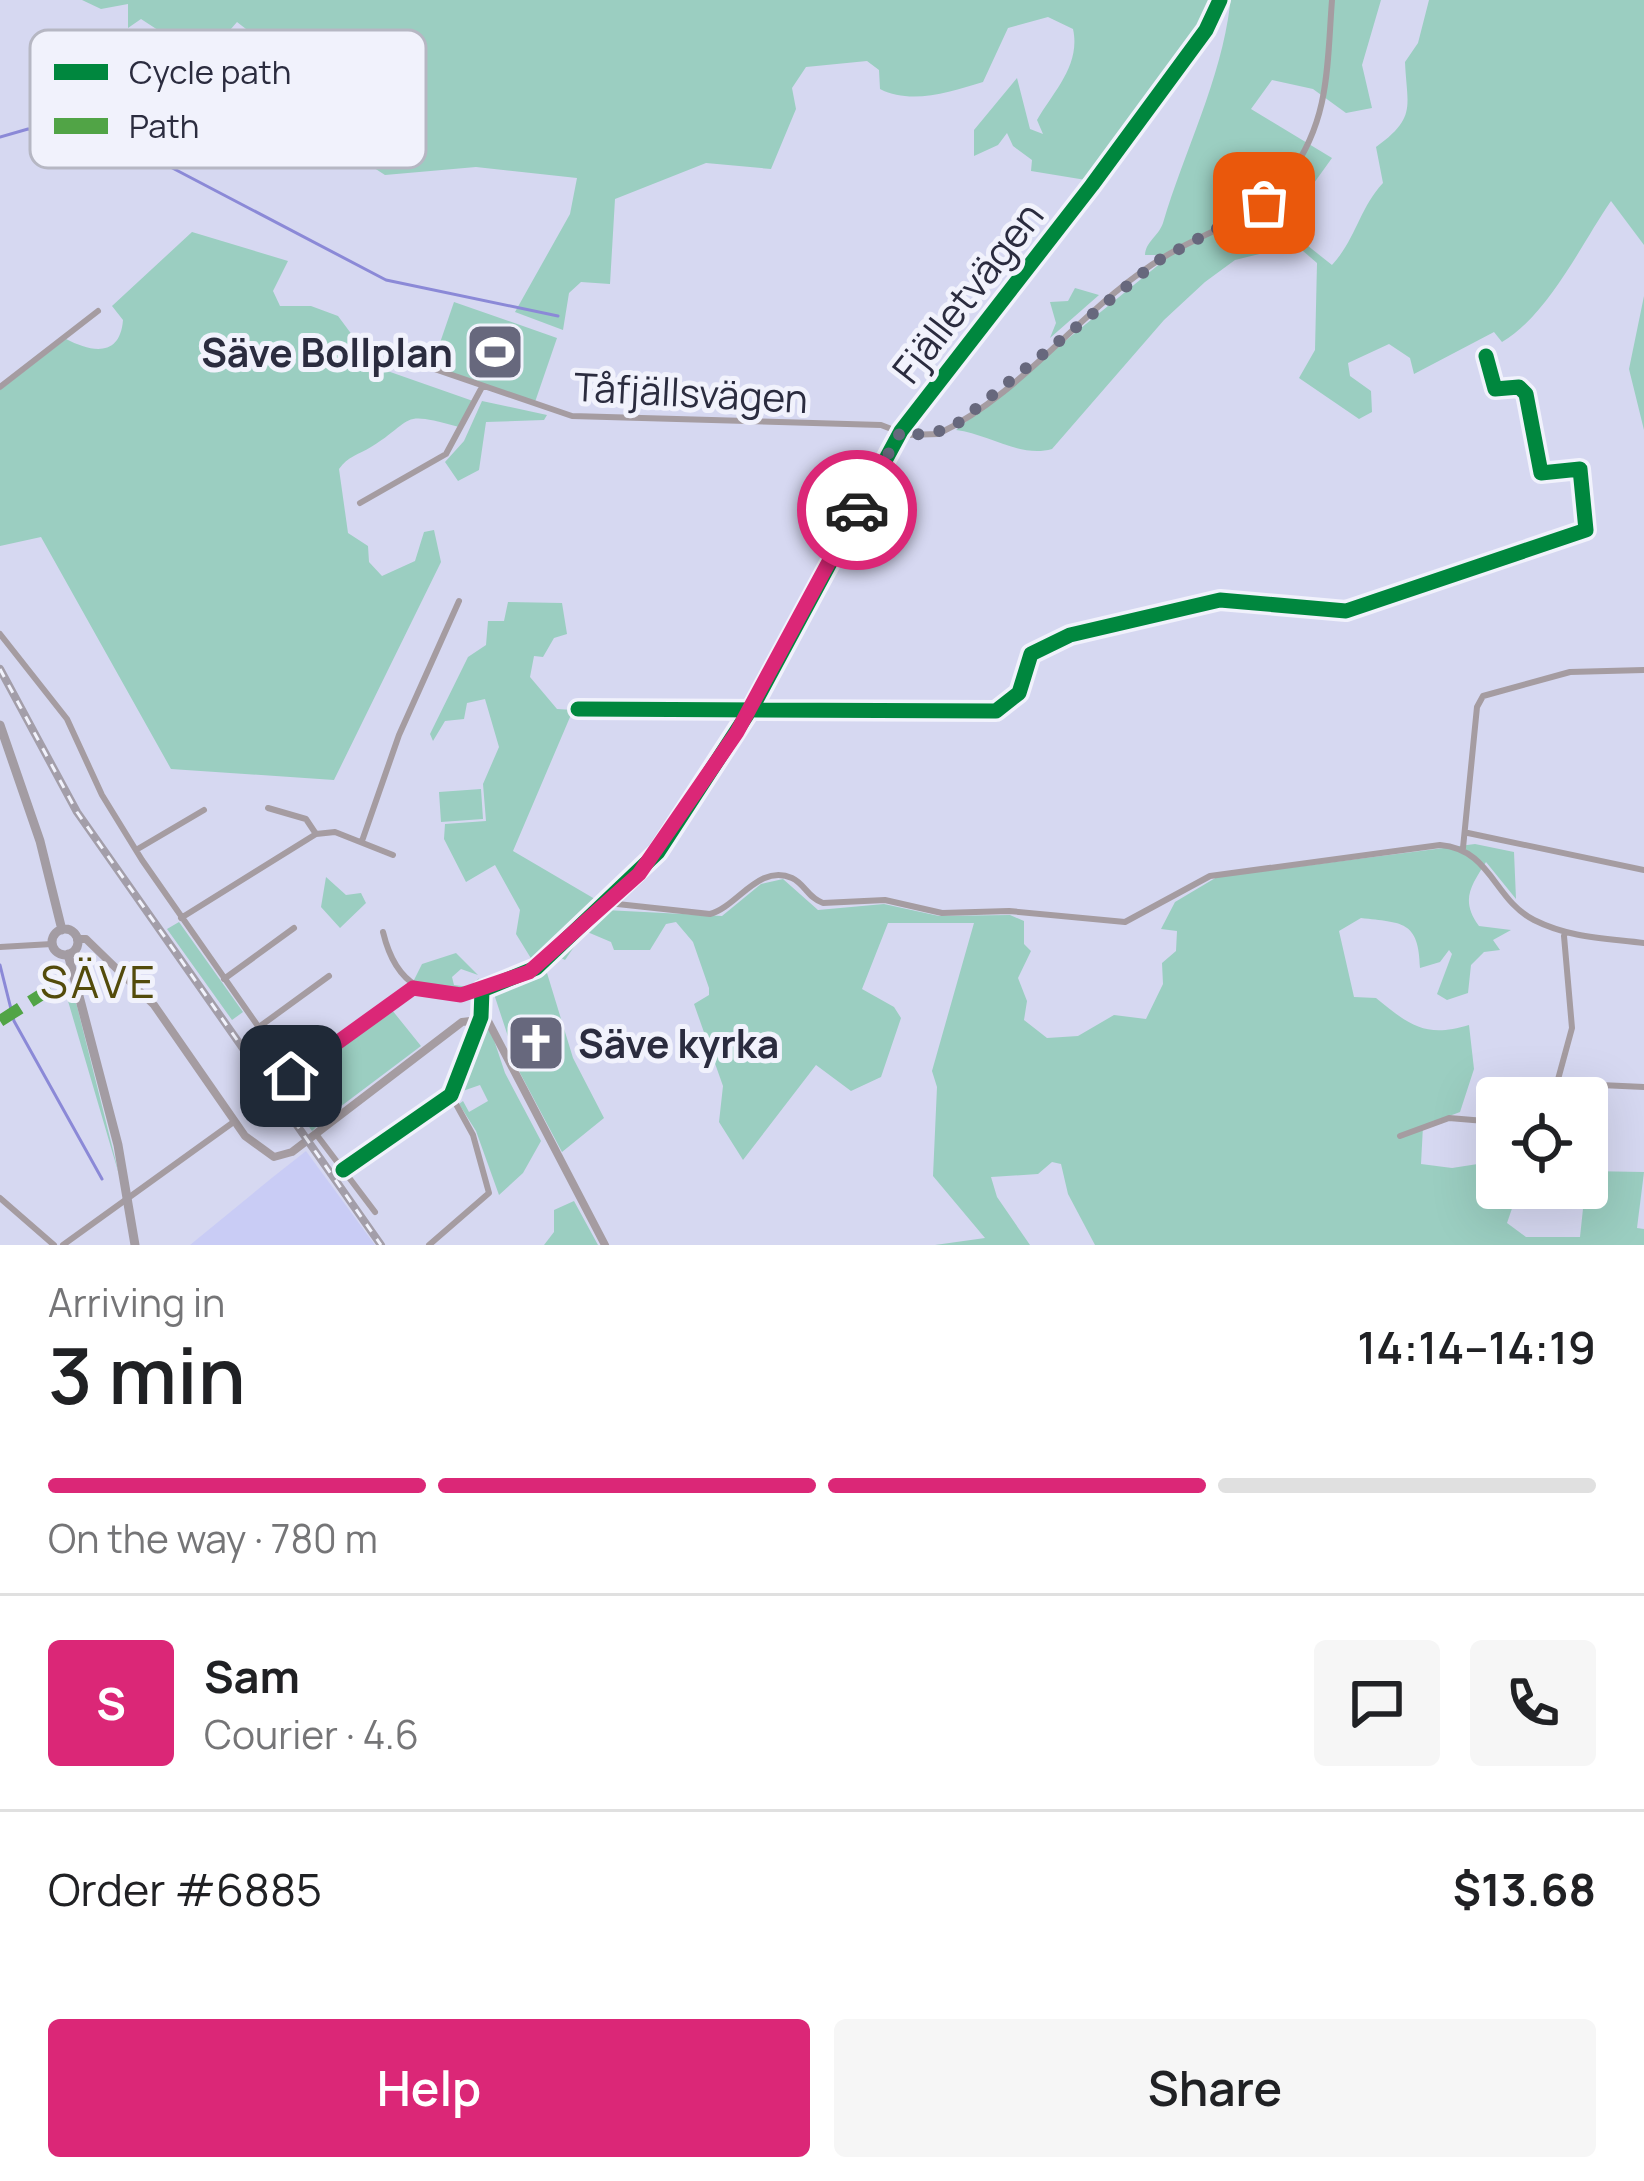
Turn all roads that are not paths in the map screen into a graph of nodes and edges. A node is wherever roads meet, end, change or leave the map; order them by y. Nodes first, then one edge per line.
1 (1220, 0) edge
2 (1332, 0) edge
3 (98, 311) dead end
4 (1486, 356) dead end
5 (414, 362) dead end
6 (0, 387) edge
7 (482, 387) junction
8 (901, 431) junction
9 (360, 502) dead end
10 (459, 601) dead end
11 (0, 634) edge
12 (1644, 670) edge
13 (578, 709) dead end
14 (750, 710) junction
15 (0, 724) edge
16 (268, 808) dead end
17 (204, 810) dead end
18 (316, 833) junction
19 (1468, 833) junction
20 (362, 842) junction
21 (1463, 848) junction
22 (136, 850) junction
23 (392, 855) dead end
24 (1644, 870) edge
25 (608, 903) junction
26 (182, 918) junction
27 (294, 928) dead end
28 (62, 930) junction
29 (383, 932) dead end
30 (1564, 936) junction
31 (77, 939) junction
32 (1644, 943) edge
33 (52, 944) junction
34 (0, 947) edge
35 (68, 954) junction
36 (329, 976) dead end
37 (224, 979) junction
38 (413, 988) junction
39 (482, 990) junction
40 (481, 1017) junction
41 (258, 1027) junction
42 (291, 1076) junction
43 (1558, 1077) edge
44 (1608, 1085) edge
45 (1644, 1087) edge
46 (451, 1095) junction
47 (1476, 1120) edge
48 (235, 1121) junction
49 (327, 1125) junction
50 (316, 1133) junction
51 (1400, 1136) dead end
52 (343, 1170) junction
53 (128, 1195) junction
54 (0, 1198) edge
55 (375, 1212) dead end
56 (54, 1245) edge
57 (63, 1245) edge
58 (135, 1245) edge
59 (429, 1245) edge
60 (605, 1245) edge

1 - 8 street, Fjälletvägen
2 - 8 street, Tåfjällsvägen
3 - 6 street
4 - 14 street
5 - 7 street, Tåfjällsvägen
7 - 8 street, Tåfjällsvägen
7 - 9 street
8 - 14 street, Fjälletvägen
10 - 20 street
11 - 22 street
12 - 19 street
13 - 14 street
14 - 25 street, Fjälletvägen
15 - 28 main road
16 - 18 street
17 - 22 street
18 - 20 street
18 - 26 street
19 - 21 street
19 - 24 street
20 - 23 street
21 - 25 street
21 - 30 street
22 - 26 street
25 - 39 street, Fjälletvägen
26 - 37 street
27 - 37 street
28 - 31 main road
28 - 33 main road
29 - 38 street
30 - 32 street
30 - 43 street
31 - 35 main road
31 - 48 street
33 - 34 street
33 - 35 main road
35 - 53 main road
36 - 41 street
37 - 41 street
38 - 39 street
38 - 42 street
39 - 40 street
40 - 46 street
40 - 49 street
40 - 60 street
41 - 42 street
42 - 49 street
44 - 45 street
46 - 52 street
46 - 59 street
47 - 51 street
48 - 50 street
48 - 53 street
49 - 50 street
50 - 52 street
52 - 55 street
53 - 57 street
53 - 58 main road
54 - 56 street

